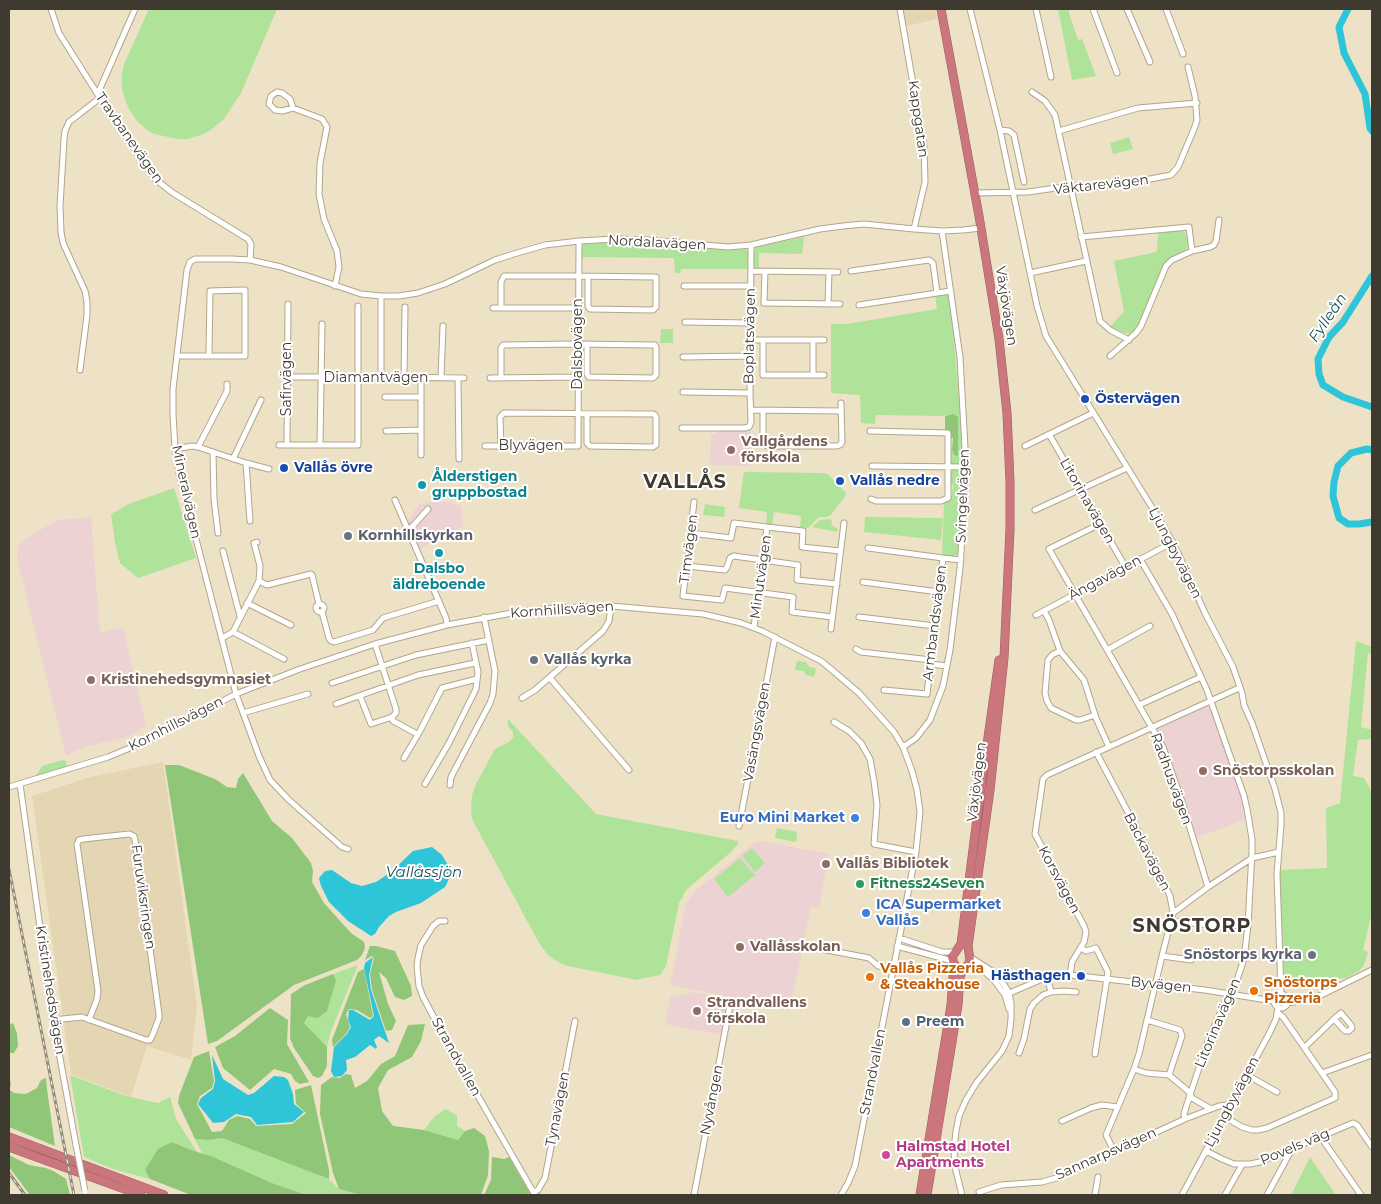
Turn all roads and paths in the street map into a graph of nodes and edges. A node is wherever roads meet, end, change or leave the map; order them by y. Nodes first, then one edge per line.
1 (51, 9) edge
2 (135, 9) edge
3 (900, 9) edge
4 (941, 9) edge
5 (971, 9) edge
6 (1036, 9) edge
7 (1092, 9) edge
8 (1127, 9) edge
9 (1166, 9) edge
10 (1184, 54) dead end
11 (1150, 62) dead end
12 (1188, 67) dead end
13 (1117, 73) dead end
14 (1051, 77) dead end
15 (1032, 92) dead end
16 (99, 95) junction
17 (1196, 103) junction
18 (293, 108) junction
19 (1000, 130) junction
20 (1059, 131) junction
21 (1024, 182) dead end
22 (1070, 186) junction
23 (1013, 192) junction
24 (975, 193) junction
25 (1219, 220) dead end
26 (981, 228) junction
27 (914, 230) junction
28 (942, 231) junction
29 (1081, 236) junction
30 (579, 241) junction
31 (751, 245) junction
32 (1192, 251) junction
33 (195, 259) joint
34 (250, 260) junction
35 (1086, 261) junction
36 (751, 271) junction
37 (765, 271) junction
38 (851, 271) dead end
39 (829, 272) junction
40 (838, 272) dead end
41 (1030, 273) junction
42 (578, 276) junction
43 (588, 276) junction
44 (335, 286) junction
45 (684, 286) dead end
46 (751, 286) junction
47 (951, 291) junction
48 (937, 293) junction
49 (381, 296) junction
50 (288, 304) dead end
51 (828, 304) junction
52 (840, 304) dead end
53 (859, 305) dead end
54 (358, 306) dead end
55 (405, 307) dead end
56 (493, 308) dead end
57 (501, 308) junction
58 (578, 308) junction
59 (685, 322) dead end
60 (751, 322) junction
61 (322, 324) dead end
62 (443, 326) dead end
63 (750, 340) junction
64 (763, 340) junction
65 (813, 340) junction
66 (824, 340) dead end
67 (1129, 340) junction
68 (578, 344) junction
69 (587, 344) junction
70 (209, 355) junction
71 (177, 356) junction
72 (750, 356) junction
73 (1110, 356) dead end
74 (683, 357) dead end
75 (80, 370) dead end
76 (381, 375) junction
77 (814, 375) junction
78 (824, 375) dead end
79 (287, 377) junction
80 (358, 377) junction
81 (404, 377) junction
82 (421, 377) junction
83 (578, 377) junction
84 (322, 378) junction
85 (441, 378) junction
86 (490, 378) dead end
87 (501, 378) junction
88 (226, 384) dead end
89 (683, 392) dead end
90 (750, 392) junction
91 (385, 397) dead end
92 (420, 397) junction
93 (261, 400) dead end
94 (842, 403) dead end
95 (751, 410) junction
96 (841, 410) junction
97 (763, 411) junction
98 (578, 413) junction
99 (1093, 413) junction
100 (587, 414) junction
101 (682, 428) dead end
102 (421, 430) junction
103 (386, 431) dead end
104 (870, 431) dead end
105 (1049, 434) junction
106 (279, 445) dead end
107 (287, 445) junction
108 (320, 445) junction
109 (485, 446) dead end
110 (501, 446) junction
111 (578, 446) joint
112 (1025, 446) dead end
113 (198, 447) junction
114 (175, 450) junction
115 (213, 452) junction
116 (421, 455) dead end
117 (233, 459) junction
118 (459, 459) dead end
119 (246, 463) junction
120 (872, 466) dead end
121 (948, 466) junction
122 (964, 466) junction
123 (1128, 468) junction
124 (269, 469) dead end
125 (1080, 490) junction
126 (871, 499) dead end
127 (395, 500) dead end
128 (694, 502) dead end
129 (428, 509) dead end
130 (1035, 510) dead end
131 (250, 522) dead end
132 (844, 523) dead end
133 (1100, 524) junction
134 (767, 527) junction
135 (408, 529) junction
136 (218, 533) dead end
137 (691, 533) junction
138 (257, 542) dead end
139 (1173, 542) junction
140 (868, 548) dead end
141 (223, 551) dead end
142 (840, 551) junction
143 (943, 558) junction
144 (1140, 559) junction
145 (763, 560) junction
146 (961, 560) junction
147 (687, 566) junction
148 (1126, 568) junction
149 (259, 581) junction
150 (863, 582) dead end
151 (836, 584) junction
152 (759, 592) junction
153 (939, 592) junction
154 (1075, 594) junction
155 (439, 601) junction
156 (247, 603) junction
157 (611, 606) junction
158 (1006, 611) junction
159 (1044, 611) junction
160 (1036, 614) dead end
161 (240, 617) junction
162 (484, 617) junction
163 (832, 617) junction
164 (859, 617) dead end
165 (291, 625) dead end
166 (447, 625) junction
167 (935, 626) junction
168 (1150, 626) dead end
169 (754, 627) junction
170 (831, 629) dead end
171 (233, 632) junction
172 (775, 637) junction
173 (222, 638) junction
174 (489, 640) junction
175 (472, 643) junction
176 (375, 644) junction
177 (856, 648) dead end
178 (1107, 650) junction
179 (1060, 651) junction
180 (284, 659) dead end
181 (931, 662) junction
182 (475, 663) junction
183 (383, 666) junction
184 (947, 666) junction
185 (1201, 677) junction
186 (550, 678) junction
187 (477, 680) junction
188 (332, 683) dead end
189 (388, 685) junction
190 (1240, 688) junction
191 (884, 690) dead end
192 (236, 694) junction
193 (308, 694) dead end
194 (360, 696) junction
195 (522, 698) dead end
196 (1211, 701) junction
197 (336, 704) dead end
198 (1139, 705) junction
199 (244, 713) junction
200 (1095, 716) junction
201 (393, 719) junction
202 (834, 722) dead end
203 (1153, 727) junction
204 (417, 734) junction
205 (903, 747) junction
206 (1109, 747) junction
207 (1096, 752) junction
208 (404, 758) dead end
209 (629, 770) dead end
210 (20, 784) junction
211 (425, 784) dead end
212 (450, 785) dead end
213 (9, 787) edge
214 (739, 826) dead end
215 (348, 849) dead end
216 (916, 852) junction
217 (1279, 852) junction
218 (1252, 858) junction
219 (1208, 887) junction
220 (1174, 913) junction
221 (445, 921) dead end
222 (1171, 922) junction
223 (1248, 925) junction
224 (899, 938) junction
225 (812, 945) dead end
226 (897, 946) junction
227 (1081, 948) junction
228 (957, 951) junction
229 (970, 956) junction
230 (1162, 956) junction
231 (1192, 960) dead end
232 (953, 963) junction
233 (965, 967) junction
234 (893, 970) junction
235 (1372, 970) edge
236 (1070, 975) junction
237 (1047, 977) junction
238 (1106, 979) junction
239 (1155, 984) junction
240 (1051, 992) junction
241 (1076, 992) dead end
242 (1007, 994) junction
243 (1229, 994) junction
244 (1280, 994) junction
245 (1273, 1001) junction
246 (1288, 1003) junction
247 (730, 1005) dead end
248 (1278, 1011) junction
249 (53, 1020) junction
250 (89, 1020) junction
251 (1147, 1020) junction
252 (1334, 1020) dead end
253 (575, 1021) dead end
254 (1305, 1047) junction
255 (1019, 1053) dead end
256 (1096, 1054) dead end
257 (1372, 1055) edge
258 (1134, 1069) junction
259 (1322, 1073) junction
260 (1169, 1075) junction
261 (1247, 1075) junction
262 (1277, 1092) dead end
263 (1190, 1094) junction
264 (1118, 1106) junction
265 (1230, 1106) junction
266 (1211, 1110) junction
267 (1224, 1117) junction
268 (1185, 1119) junction
269 (1062, 1121) dead end
270 (1320, 1136) junction
271 (9, 1137) edge
272 (9, 1147) edge
273 (1372, 1147) edge
274 (1292, 1148) junction
275 (1206, 1151) junction
276 (1114, 1152) junction
277 (1242, 1165) junction
278 (1098, 1177) dead end
279 (980, 1192) dead end
280 (85, 1193) edge
281 (534, 1194) edge
282 (141, 1195) edge
283 (164, 1195) edge
284 (694, 1195) edge
285 (841, 1195) edge
286 (920, 1195) edge
287 (927, 1195) edge
288 (962, 1195) edge
289 (1095, 1195) edge
290 (1182, 1195) edge
291 (1225, 1195) edge
292 (1267, 1195) edge
293 (1361, 1195) edge

1 - 16 street, Travbanevägen
2 - 16 street
3 - 27 street, Kappgatan
4 - 24 highway, Växjövägen
5 - 19 street, Ljungbyvägen
6 - 14 street
7 - 13 street
8 - 11 street
9 - 10 street
12 - 17 street, Väktarevägen
15 - 20 street
16 - 34 street, Travbanevägen
16 - 75 street
17 - 20 street
17 - 22 street, Väktarevägen
18 - 18 street
18 - 44 street
19 - 21 street
19 - 23 street, Ljungbyvägen
20 - 22 street
22 - 23 street, Väktarevägen
22 - 29 street
23 - 24 street, Väktarevägen
23 - 41 street, Ljungbyvägen
24 - 26 highway, Växjövägen
25 - 32 street
26 - 28 street, Nordalavägen
26 - 158 highway, Växjövägen
27 - 28 street, Nordalavägen
27 - 31 street, Nordalavägen
28 - 47 street, Svingelvägen
29 - 32 street
29 - 35 street
30 - 31 street, Nordalavägen
30 - 42 street, Dalsbovägen
30 - 49 street, Nordalavägen
31 - 36 street, Boplatsvägen
32 - 67 street
33 - 34 street, Nordalavägen
33 - 71 street, Mineralvägen
34 - 44 street, Nordalavägen
35 - 41 street
35 - 67 street
36 - 37 street
36 - 46 street, Boplatsvägen
37 - 39 street
37 - 51 street
38 - 48 street
39 - 40 street
39 - 51 street
41 - 99 street, Ljungbyvägen
42 - 43 street
42 - 57 street
42 - 58 street, Dalsbovägen
43 - 43 street
44 - 49 street, Nordalavägen
45 - 46 street
46 - 60 street, Boplatsvägen
47 - 48 street
47 - 122 street, Svingelvägen
48 - 53 street
49 - 76 street
50 - 79 street, Safirvägen
51 - 52 street
54 - 80 street
55 - 81 street
56 - 57 street
57 - 58 street
58 - 68 street, Dalsbovägen
59 - 60 street
60 - 63 street, Boplatsvägen
61 - 84 street
62 - 85 street
63 - 64 street
63 - 72 street, Boplatsvägen
64 - 65 street
64 - 77 street
65 - 66 street
65 - 77 street
67 - 73 street
68 - 69 street
68 - 83 street, Dalsbovägen
68 - 87 street
69 - 69 street
70 - 70 street
70 - 71 street
71 - 114 street, Mineralvägen
72 - 74 street
72 - 90 street, Boplatsvägen
76 - 80 street, Diamantvägen
76 - 81 street, Diamantvägen
77 - 78 street
79 - 84 street, Diamantvägen
79 - 107 street, Safirvägen
80 - 84 street, Diamantvägen
80 - 108 street
81 - 82 street, Diamantvägen
82 - 85 street, Diamantvägen
82 - 92 street
83 - 87 street
83 - 98 street, Dalsbovägen
84 - 108 street
85 - 118 street, Diamantvägen
86 - 87 street
88 - 113 street
89 - 90 street
90 - 95 street, Boplatsvägen
91 - 92 street
92 - 102 street
93 - 117 street
94 - 96 street
95 - 97 street
95 - 101 street, Boplatsvägen
96 - 97 street
96 - 97 street
98 - 100 street
98 - 110 street
98 - 111 street, Dalsbovägen
99 - 105 street
99 - 123 street, Ljungbyvägen
100 - 100 street
102 - 103 street
102 - 116 street
104 - 121 street
105 - 112 street
105 - 125 street, Litorinavägen
106 - 107 street
107 - 108 street
109 - 110 street, Blyvägen
110 - 111 street, Blyvägen
113 - 114 street
113 - 115 street
114 - 173 street, Mineralvägen
115 - 117 street
115 - 136 street
117 - 119 street
119 - 124 street
119 - 131 street
120 - 121 street
121 - 122 street
121 - 126 street
122 - 146 street, Svingelvägen
123 - 125 street
123 - 139 street, Ljungbyvägen
125 - 130 street
125 - 133 street, Litorinavägen
127 - 135 street
128 - 137 street, Timvägen
129 - 135 street
132 - 142 street
133 - 148 street, Litorinavägen
133 - 154 street, Radhusvägen
134 - 137 street
134 - 142 street
134 - 145 street, Minutvägen
135 - 155 street
137 - 147 street, Timvägen
138 - 149 street
139 - 144 street, Ängavägen
139 - 190 street, Ljungbyvägen
140 - 143 street
141 - 161 street
142 - 151 street
143 - 146 street, Armbandsvägen
143 - 153 street, Armbandsvägen
144 - 148 street, Ängavägen
144 - 185 street, Litorinavägen
145 - 147 street
145 - 151 street
145 - 152 street, Minutvägen
146 - 184 street, Svingelvägen
147 - 152 street, Timvägen
148 - 154 street, Ängavägen
149 - 155 street
149 - 156 street
150 - 153 street
151 - 163 street
152 - 163 street
152 - 169 street, Minutvägen
153 - 167 street, Armbandsvägen
154 - 159 street, Ängavägen
154 - 178 street, Radhusvägen
155 - 166 street
156 - 161 street
156 - 165 street
157 - 162 street, Kornhillsvägen
157 - 169 street, Kornhillsvägen
157 - 186 street
158 - 228 highway, Växjövägen
158 - 229 highway, Växjövägen
159 - 160 street, Ängavägen
159 - 179 street
161 - 171 street
162 - 166 street, Kornhillsvägen
162 - 174 street
163 - 170 street
164 - 167 street
166 - 176 street, Kornhillsvägen
167 - 181 street, Armbandsvägen
168 - 178 street
169 - 172 street, Kornhillsvägen
171 - 173 street
171 - 180 street
172 - 205 street, Kornhillsvägen
172 - 214 street, Vasängsvägen
173 - 192 street, Mineralvägen
174 - 175 street
174 - 212 street
175 - 182 street
175 - 183 street
176 - 183 street
176 - 192 street, Kornhillsvägen
177 - 181 street
178 - 198 street, Radhusvägen
179 - 200 street
179 - 200 street
181 - 184 street
181 - 191 street, Armbandsvägen
182 - 187 street
182 - 189 street
183 - 188 street
183 - 189 street
184 - 205 street, Svingelvägen
185 - 196 street, Litorinavägen
185 - 198 street
186 - 195 street
186 - 209 street
187 - 204 street
187 - 211 street
189 - 194 street
189 - 201 street
190 - 196 street
190 - 217 street, Ljungbyvägen
192 - 199 street, Mineralvägen
192 - 210 street, Kornhillsvägen
193 - 199 street
194 - 197 street
194 - 201 street
196 - 203 street
196 - 218 street, Litorinavägen
198 - 203 street, Radhusvägen
199 - 215 street, Mineralvägen
200 - 206 street
201 - 204 street
202 - 216 street
203 - 206 street
203 - 219 street, Radhusvägen
204 - 208 street
205 - 216 street, Kornhillsvägen
206 - 207 street
207 - 220 street, Backavägen
207 - 227 street, Korsvägen
210 - 213 street, Kornhillsvägen
210 - 249 street, Kristinehedsvägen
216 - 224 street, Kornhillsvägen
217 - 218 street
217 - 244 street, Ljungbyvägen
218 - 219 street
218 - 223 street, Litorinavägen
219 - 220 street
220 - 222 street
221 - 281 street, Strandvallen
222 - 223 street
222 - 230 street
223 - 243 street, Litorinavägen
224 - 226 street, Kornhillsvägen
224 - 228 street
225 - 234 street
226 - 232 street
226 - 234 street, Strandvallen
227 - 236 street, Korsvägen
227 - 238 street
228 - 229 highway
228 - 232 highway, Växjövägen
229 - 233 highway, Växjövägen
229 - 242 street
230 - 231 street
230 - 239 street
232 - 233 highway
232 - 286 highway, Växjövägen
233 - 242 street
233 - 287 highway, Växjövägen
234 - 285 street, Strandvallen
235 - 246 street
236 - 237 street, Byvägen
236 - 238 street, Byvägen
237 - 240 street
237 - 242 street, Byvägen
238 - 239 street, Byvägen
238 - 256 street
239 - 243 street, Byvägen
239 - 251 street
240 - 241 street
240 - 255 street
242 - 288 street
243 - 245 street, Byvägen
243 - 263 street, Litorinavägen
244 - 245 street
244 - 246 street
245 - 248 street
246 - 248 street
247 - 284 street, Nyvången
248 - 254 street
248 - 261 street, Ljungbyvägen
249 - 250 street, Furuviksringen
249 - 280 street, Kristinehedsvägen, bridge
250 - 250 street, Furuviksringen
251 - 258 street
251 - 260 street
252 - 254 street
253 - 281 street, Tynavägen
254 - 259 street
257 - 259 street
258 - 260 street
258 - 264 street
259 - 267 street
260 - 263 street
261 - 262 street
261 - 265 street, Ljungbyvägen
263 - 266 street
263 - 268 street, Litorinavägen
264 - 269 street
264 - 276 street
265 - 266 street, Sannarpsvägen
265 - 267 street, Ljungbyvägen
266 - 268 street, Sannarpsvägen
267 - 275 street, Ljungbyvägen
268 - 276 street, Sannarpsvägen
270 - 273 street, Povels väg
270 - 274 street, Povels väg
270 - 293 street
271 - 283 highway
272 - 282 highway
274 - 277 street, Povels väg
274 - 292 street
275 - 277 street, Povels väg
275 - 290 street, Ljungbyvägen
276 - 279 street, Sannarpsvägen
277 - 291 street
278 - 289 street

